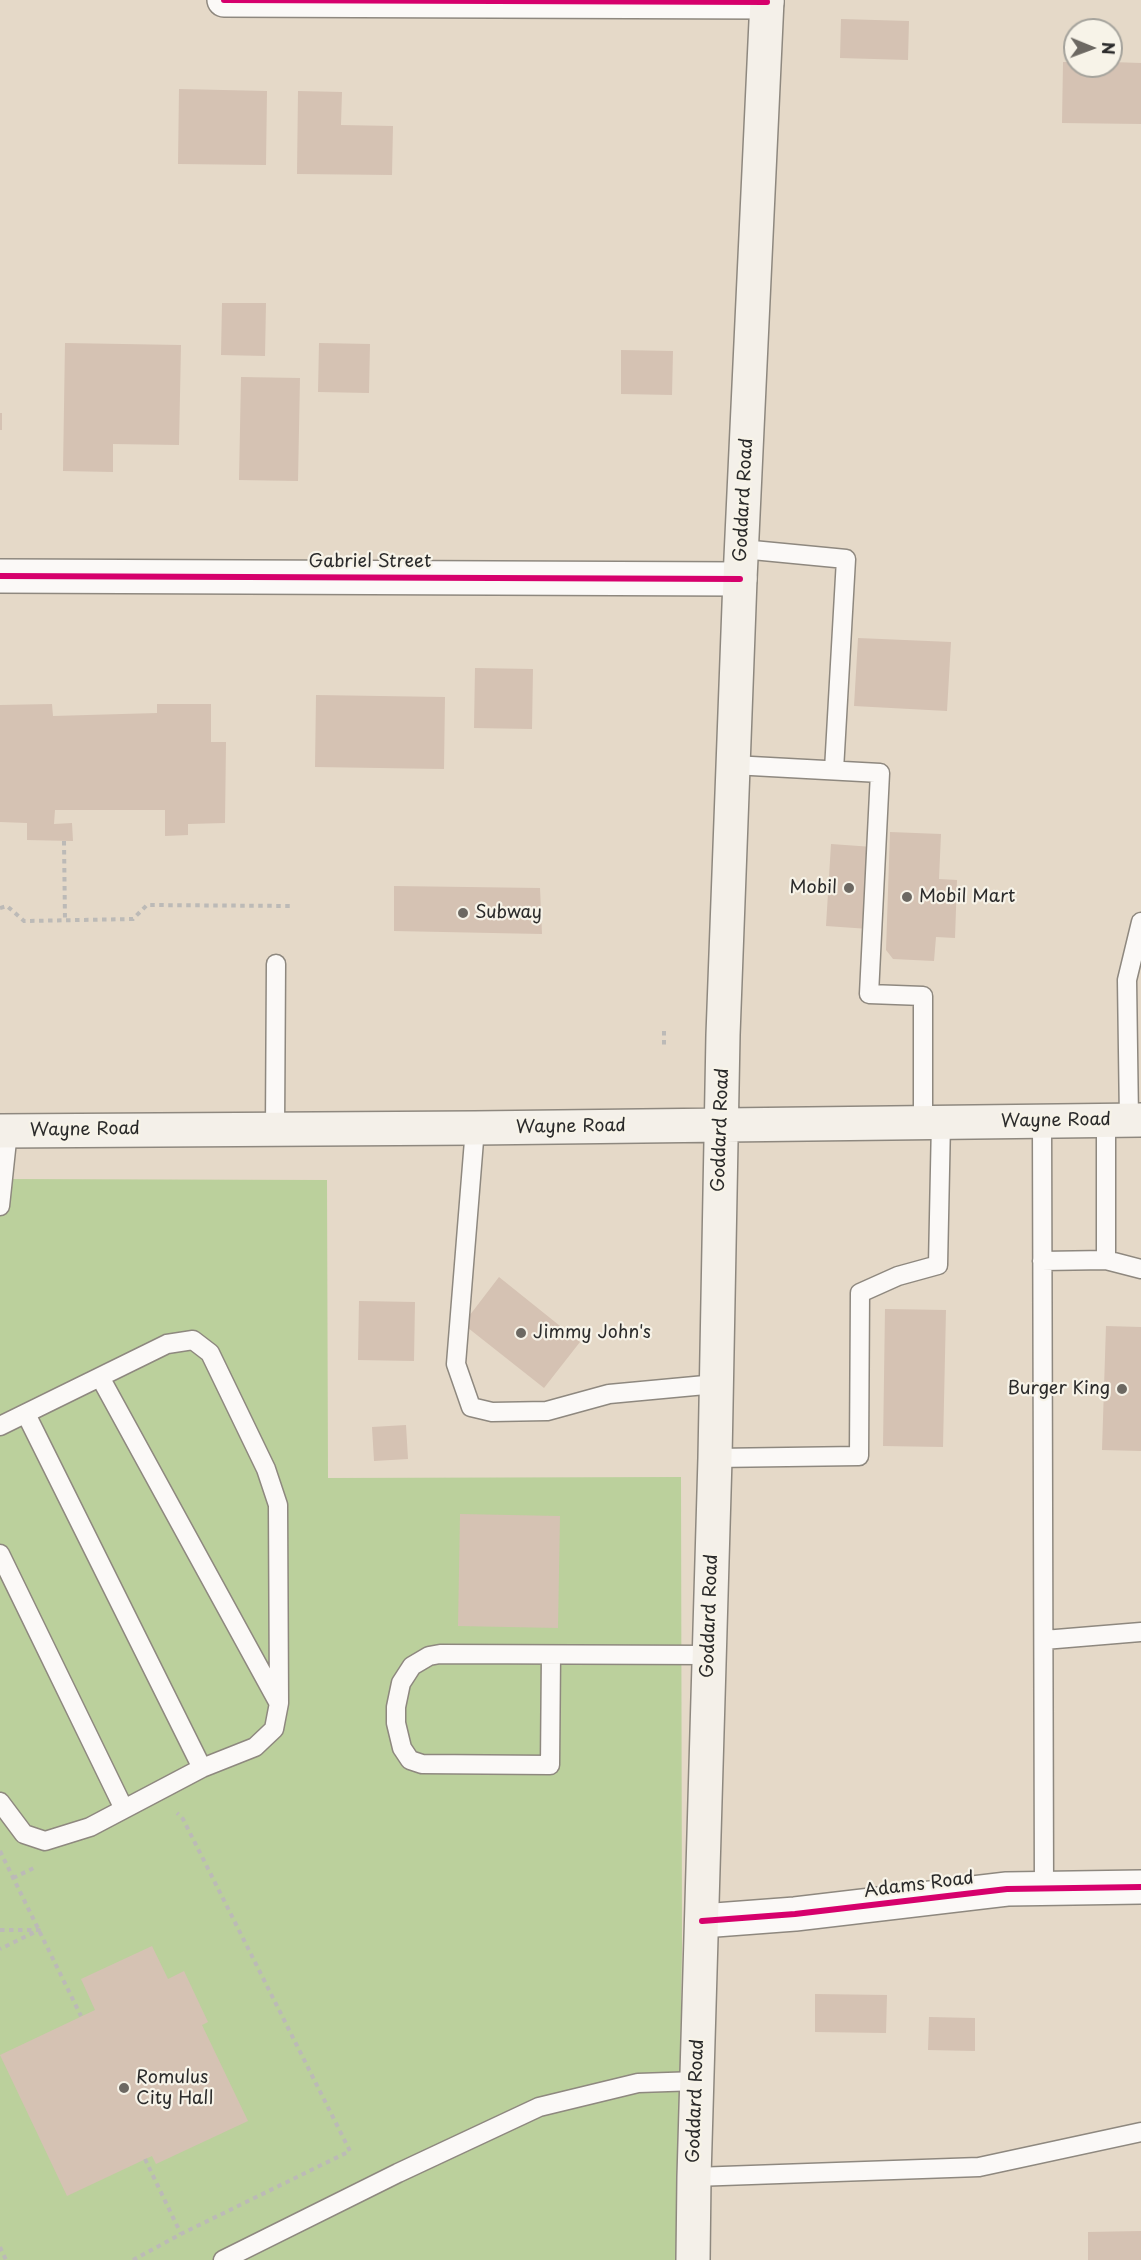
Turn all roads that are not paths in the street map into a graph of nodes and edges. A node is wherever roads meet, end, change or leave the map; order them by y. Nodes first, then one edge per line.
1 (224, 0) edge
2 (767, 1) edge
3 (741, 564) junction
4 (0, 576) edge
5 (733, 765) junction
6 (834, 770) junction
7 (1141, 925) edge
8 (276, 964) dead end
9 (1125, 1120) edge
10 (1042, 1121) junction
11 (932, 1122) junction
12 (720, 1125) junction
13 (275, 1128) junction
14 (475, 1128) junction
15 (4, 1131) edge
16 (0, 1206) edge
17 (1106, 1260) junction
18 (1042, 1261) junction
19 (1141, 1269) edge
20 (100, 1377) junction
21 (716, 1384) junction
22 (26, 1414) junction
23 (0, 1426) edge
24 (715, 1458) junction
25 (0, 1554) edge
26 (1141, 1632) edge
27 (1044, 1640) junction
28 (551, 1655) junction
29 (709, 1655) junction
30 (279, 1703) junction
31 (202, 1768) junction
32 (0, 1802) edge
33 (124, 1809) junction
34 (1141, 1887) edge
35 (1044, 1889) junction
36 (702, 1921) junction
37 (698, 2081) junction
38 (1141, 2132) edge
39 (694, 2177) junction
40 (223, 2260) edge
41 (693, 2260) edge

1 - 2 street
2 - 3 main road, Goddard Road
3 - 4 street, Gabriel Street
3 - 5 main road, Goddard Road
3 - 6 lane
5 - 6 lane
5 - 12 main road, Goddard Road
6 - 11 lane
7 - 9 lane
8 - 13 lane
9 - 10 main road, Wayne Road
9 - 17 lane
10 - 11 main road, Wayne Road
10 - 18 lane
11 - 12 main road, Wayne Road
11 - 24 lane
12 - 14 main road, Wayne Road
12 - 21 main road, Goddard Road
13 - 14 main road, Wayne Road
13 - 15 main road, Wayne Road
14 - 21 lane
15 - 16 lane
17 - 18 lane
17 - 19 lane
18 - 27 lane
20 - 22 lane
20 - 30 lane
20 - 30 lane
21 - 24 main road, Goddard Road
22 - 23 lane
22 - 31 lane
24 - 29 main road, Goddard Road
25 - 33 lane
26 - 27 lane
27 - 35 lane
28 - 28 lane
28 - 29 lane
29 - 36 main road, Goddard Road
30 - 31 lane
31 - 33 lane
32 - 33 lane
34 - 35 street, Adams Road
35 - 36 street, Adams Road
36 - 37 main road, Goddard Road
37 - 39 main road, Goddard Road
37 - 40 lane
38 - 39 lane
39 - 41 main road, Goddard Road

